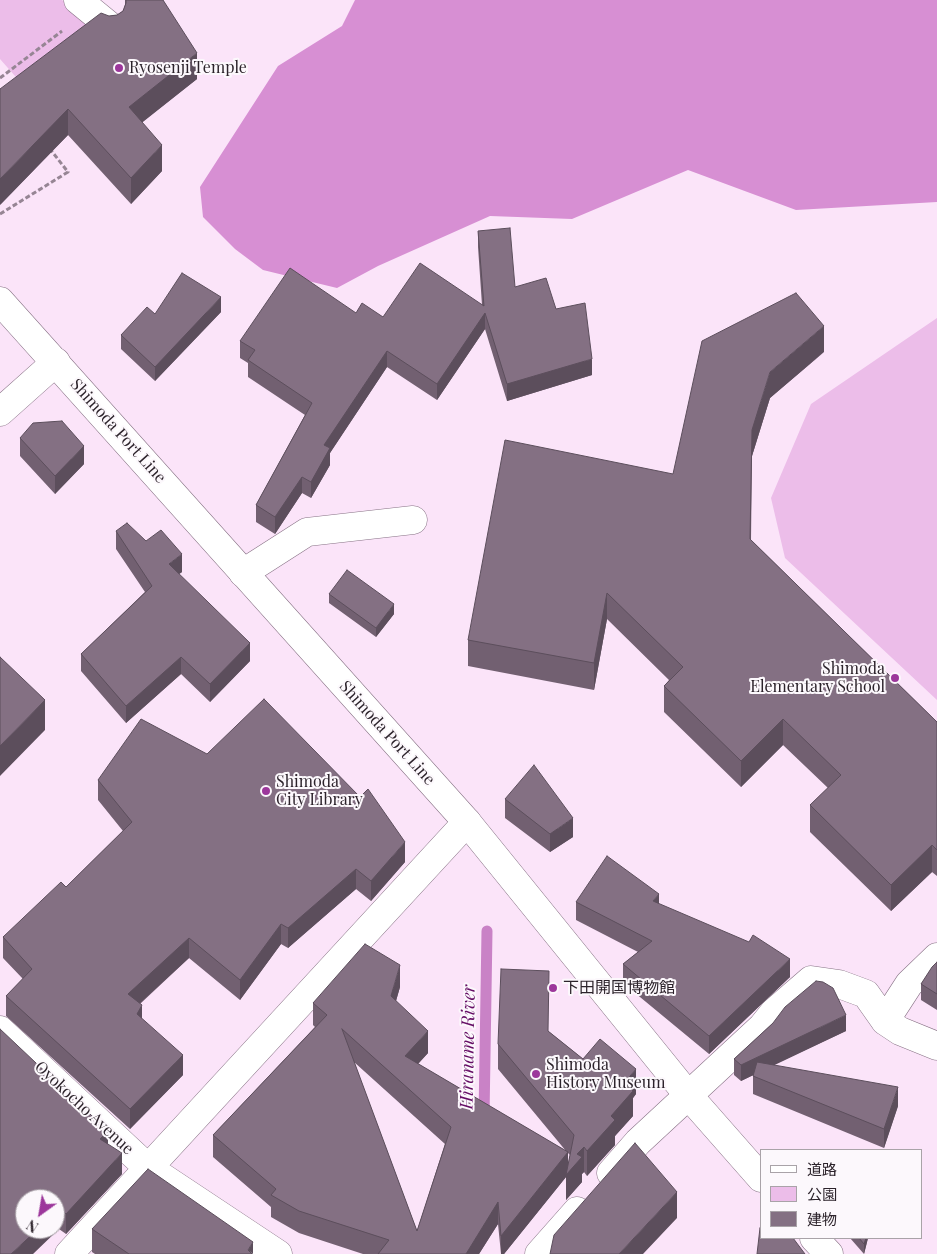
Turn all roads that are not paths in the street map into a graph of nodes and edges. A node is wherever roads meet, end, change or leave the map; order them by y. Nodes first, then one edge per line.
1 (0, 301) edge
2 (56, 362) junction
3 (0, 412) edge
4 (413, 520) dead end
5 (244, 573) junction
6 (467, 822) junction
7 (937, 957) edge
8 (886, 1020) junction
9 (0, 1030) edge
10 (937, 1046) edge
11 (688, 1095) junction
12 (147, 1166) junction
13 (760, 1177) edge
14 (815, 1239) edge
15 (69, 1254) edge
16 (278, 1254) edge
17 (539, 1254) edge
18 (829, 1254) edge

1 - 2 street, Shimoda Port Line
2 - 3 street
2 - 5 street, Shimoda Port Line
4 - 5 street
5 - 6 street, Shimoda Port Line
6 - 11 street, Shimoda Port Line
6 - 12 street
7 - 8 street
8 - 10 street
8 - 11 street
9 - 12 street, Oyokocho Avenue
11 - 13 street, Shimoda Port Line
11 - 17 street
12 - 15 street
12 - 16 street, Oyokocho Avenue
14 - 18 street

